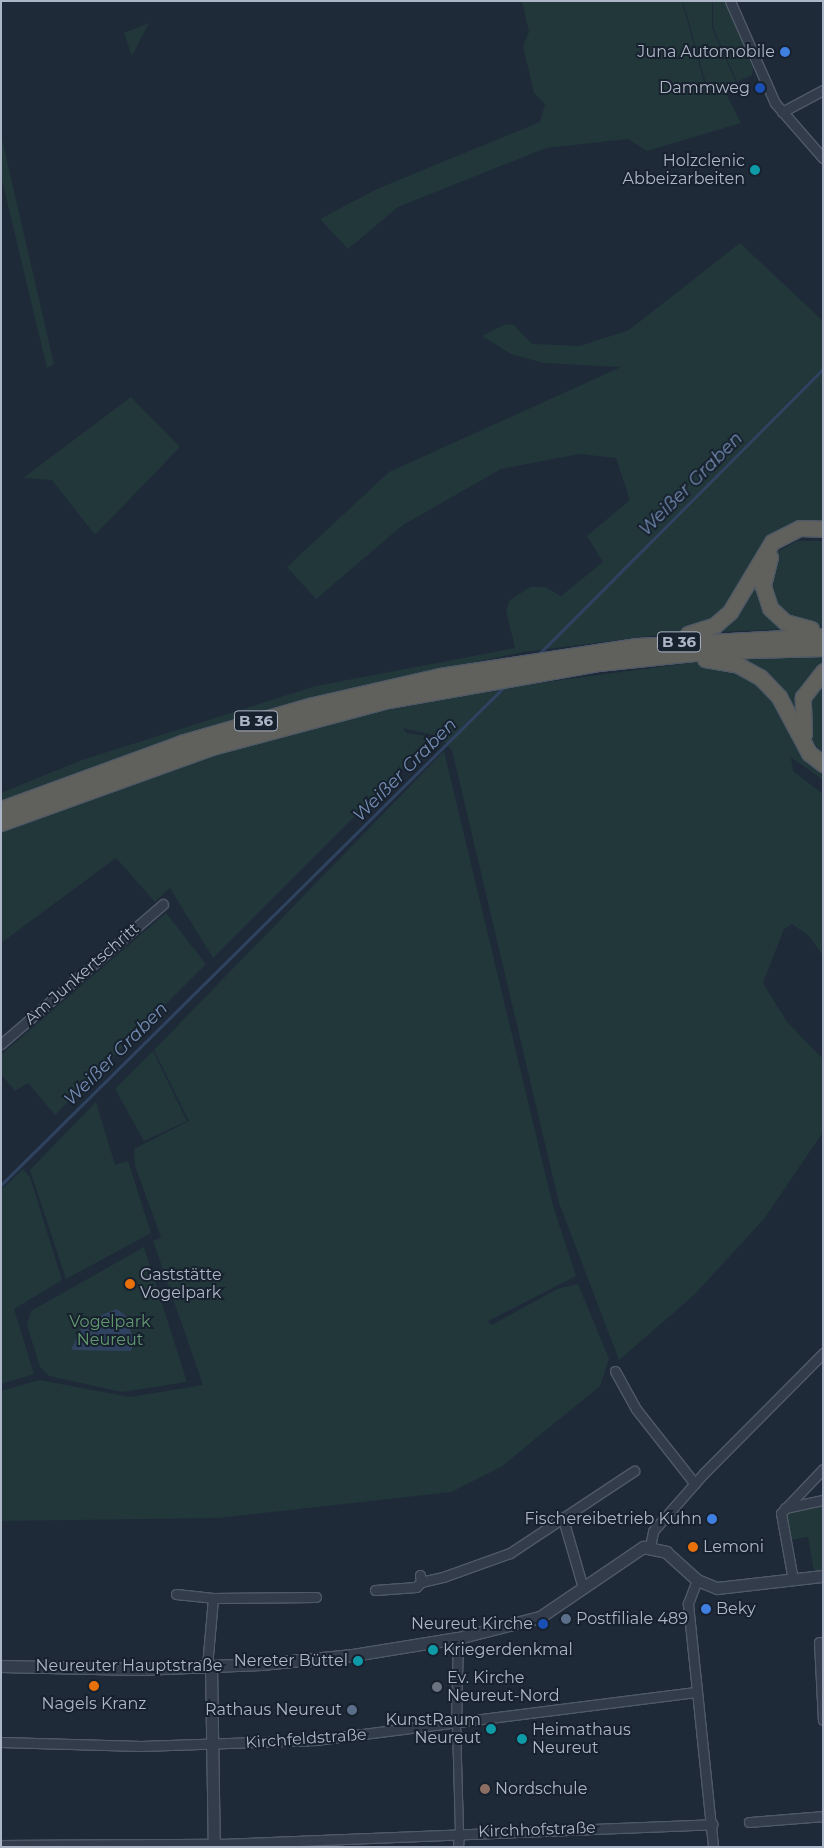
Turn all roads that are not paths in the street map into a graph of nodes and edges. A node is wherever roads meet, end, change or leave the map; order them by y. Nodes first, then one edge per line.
1 (730, 1) edge
2 (823, 90) edge
3 (782, 112) junction
4 (823, 158) edge
5 (823, 529) edge
6 (823, 538) edge
7 (823, 630) edge
8 (823, 636) edge
9 (665, 643) junction
10 (823, 648) edge
11 (651, 657) junction
12 (520, 668) junction
13 (823, 671) edge
14 (823, 759) edge
15 (823, 764) edge
16 (1, 809) edge
17 (1, 823) edge
18 (162, 904) dead end
19 (1, 1044) edge
20 (823, 1353) edge
21 (615, 1371) dead end
22 (823, 1469) edge
23 (634, 1471) dead end
24 (695, 1484) junction
25 (823, 1500) edge
26 (785, 1508) junction
27 (563, 1519) junction
28 (650, 1547) junction
29 (823, 1576) edge
30 (697, 1580) junction
31 (793, 1580) junction
32 (583, 1588) junction
33 (375, 1590) dead end
34 (176, 1594) dead end
35 (316, 1597) dead end
36 (213, 1598) junction
37 (458, 1638) junction
38 (819, 1642) dead end
39 (1, 1666) edge
40 (209, 1666) junction
41 (697, 1692) junction
42 (823, 1720) edge
43 (456, 1724) junction
44 (1, 1742) edge
45 (212, 1744) junction
46 (823, 1816) edge
47 (749, 1822) dead end
48 (713, 1824) junction
49 (458, 1833) junction
50 (1, 1845) edge
51 (214, 1845) edge
52 (458, 1847) edge
53 (713, 1847) edge

1 - 3 street
2 - 3 street
3 - 4 street
5 - 9 highway, B 36
6 - 7 highway
8 - 9 highway, B 36
9 - 12 highway, B 36
10 - 11 highway, B 36
11 - 12 highway, B 36
11 - 15 highway
12 - 16 highway, B 36
12 - 17 highway, B 36
13 - 14 highway
18 - 19 street, Am Junkertschritt
20 - 24 street
21 - 24 street
22 - 26 street
23 - 27 street
24 - 28 street
25 - 26 street
26 - 31 street
27 - 32 street
27 - 33 street
28 - 30 street
28 - 32 street, Neureuter Hauptstraße
29 - 31 street
30 - 31 street
30 - 41 street
32 - 37 street, Neureuter Hauptstraße
34 - 36 street
35 - 36 street
36 - 40 street
37 - 40 street, Neureuter Hauptstraße
37 - 43 street
38 - 42 street
39 - 40 street, Neureuter Hauptstraße
40 - 45 street
41 - 43 street, Kirchfeldstraße
41 - 48 street
43 - 45 street, Kirchfeldstraße
43 - 49 street
44 - 45 street, Kirchfeldstraße
45 - 51 street
46 - 47 street
48 - 49 street, Kirchhofstraße
48 - 53 street
49 - 51 street, Kirchhofstraße
49 - 52 street
50 - 51 street, Kirchhofstraße

